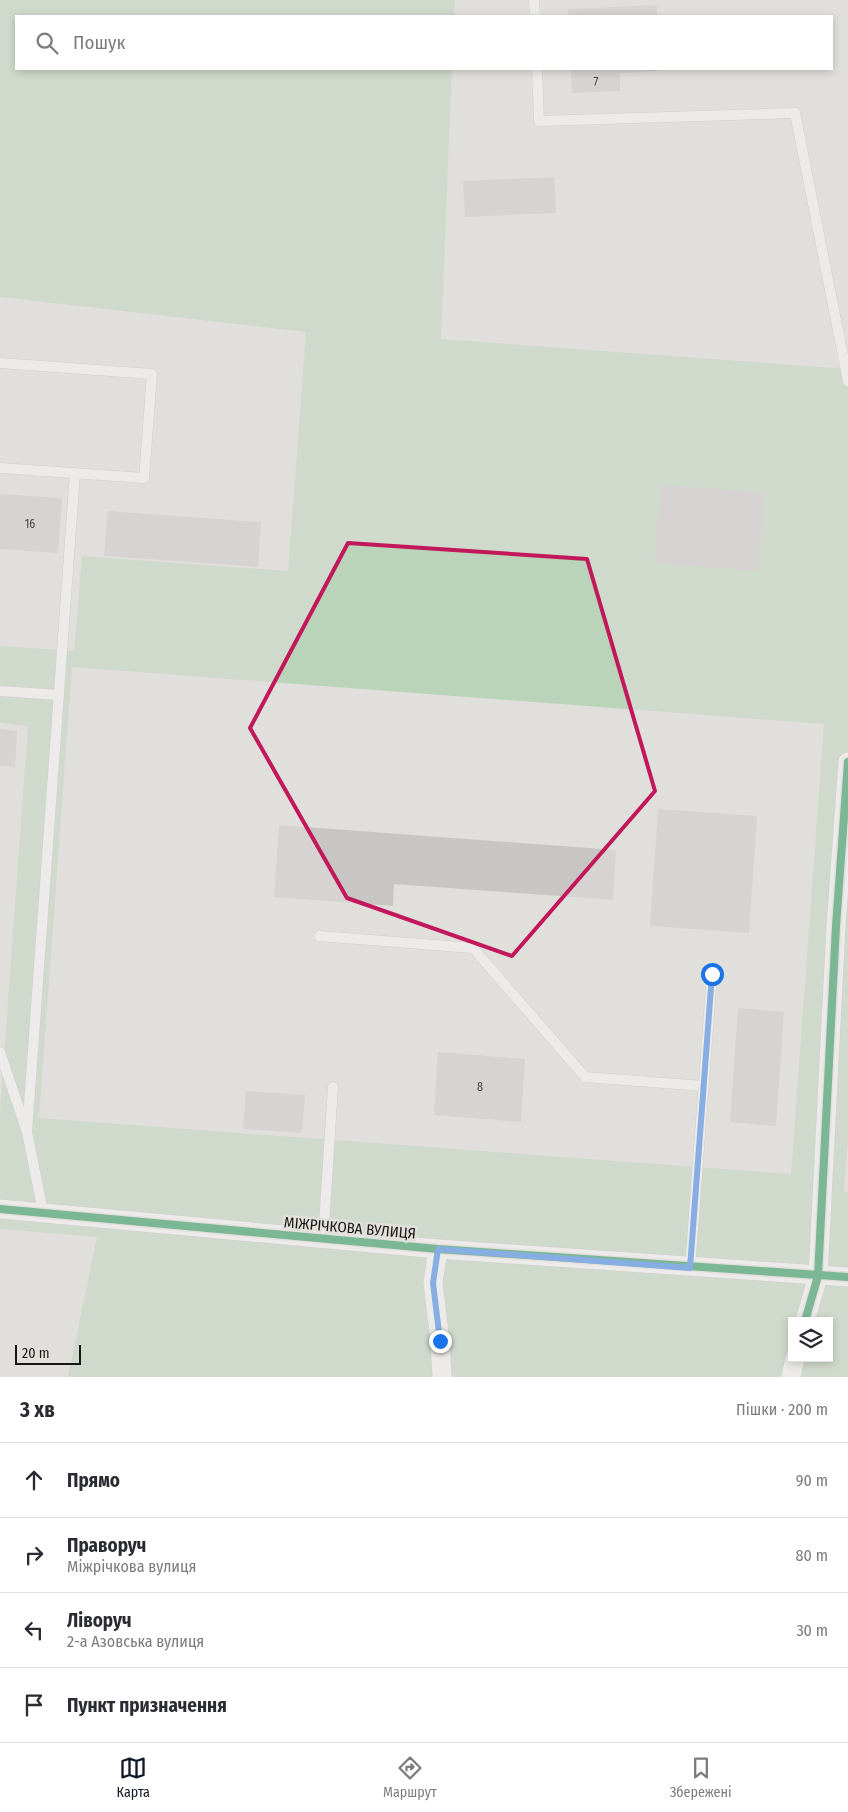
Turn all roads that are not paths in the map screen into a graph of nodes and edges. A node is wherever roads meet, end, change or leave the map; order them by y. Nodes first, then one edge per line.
1 (534, 0) edge
2 (535, 15) edge
3 (537, 70) edge
4 (0, 363) edge
5 (848, 381) edge
6 (0, 468) edge
7 (75, 473) junction
8 (0, 691) edge
9 (59, 695) junction
10 (848, 762) edge
11 (842, 923) edge
12 (319, 936) dead end
13 (712, 974) dead end
14 (0, 1052) edge
15 (704, 1086) junction
16 (333, 1087) dead end
17 (27, 1132) junction
18 (0, 1209) edge
19 (43, 1212) junction
20 (323, 1240) junction
21 (438, 1249) junction
22 (690, 1268) junction
23 (818, 1276) junction
24 (848, 1278) edge
25 (806, 1317) edge
26 (794, 1362) edge
27 (442, 1377) edge
28 (790, 1377) edge

1 - 2 lane
3 - 5 lane
4 - 7 lane
6 - 7 lane
7 - 9 lane
8 - 9 lane
9 - 17 lane
10 - 11 street
11 - 23 street
12 - 15 lane
13 - 15 lane
14 - 17 lane
15 - 22 lane
16 - 20 lane
17 - 19 lane
18 - 19 street, МІЖРІЧКОВА ВУЛИЦЯ
19 - 20 street, МІЖРІЧКОВА ВУЛИЦЯ
20 - 21 street, МІЖРІЧКОВА ВУЛИЦЯ
21 - 22 street, МІЖРІЧКОВА ВУЛИЦЯ
21 - 27 street
22 - 23 street, МІЖРІЧКОВА ВУЛИЦЯ
23 - 24 street, МІЖРІЧКОВА ВУЛИЦЯ
23 - 25 street
26 - 28 street

